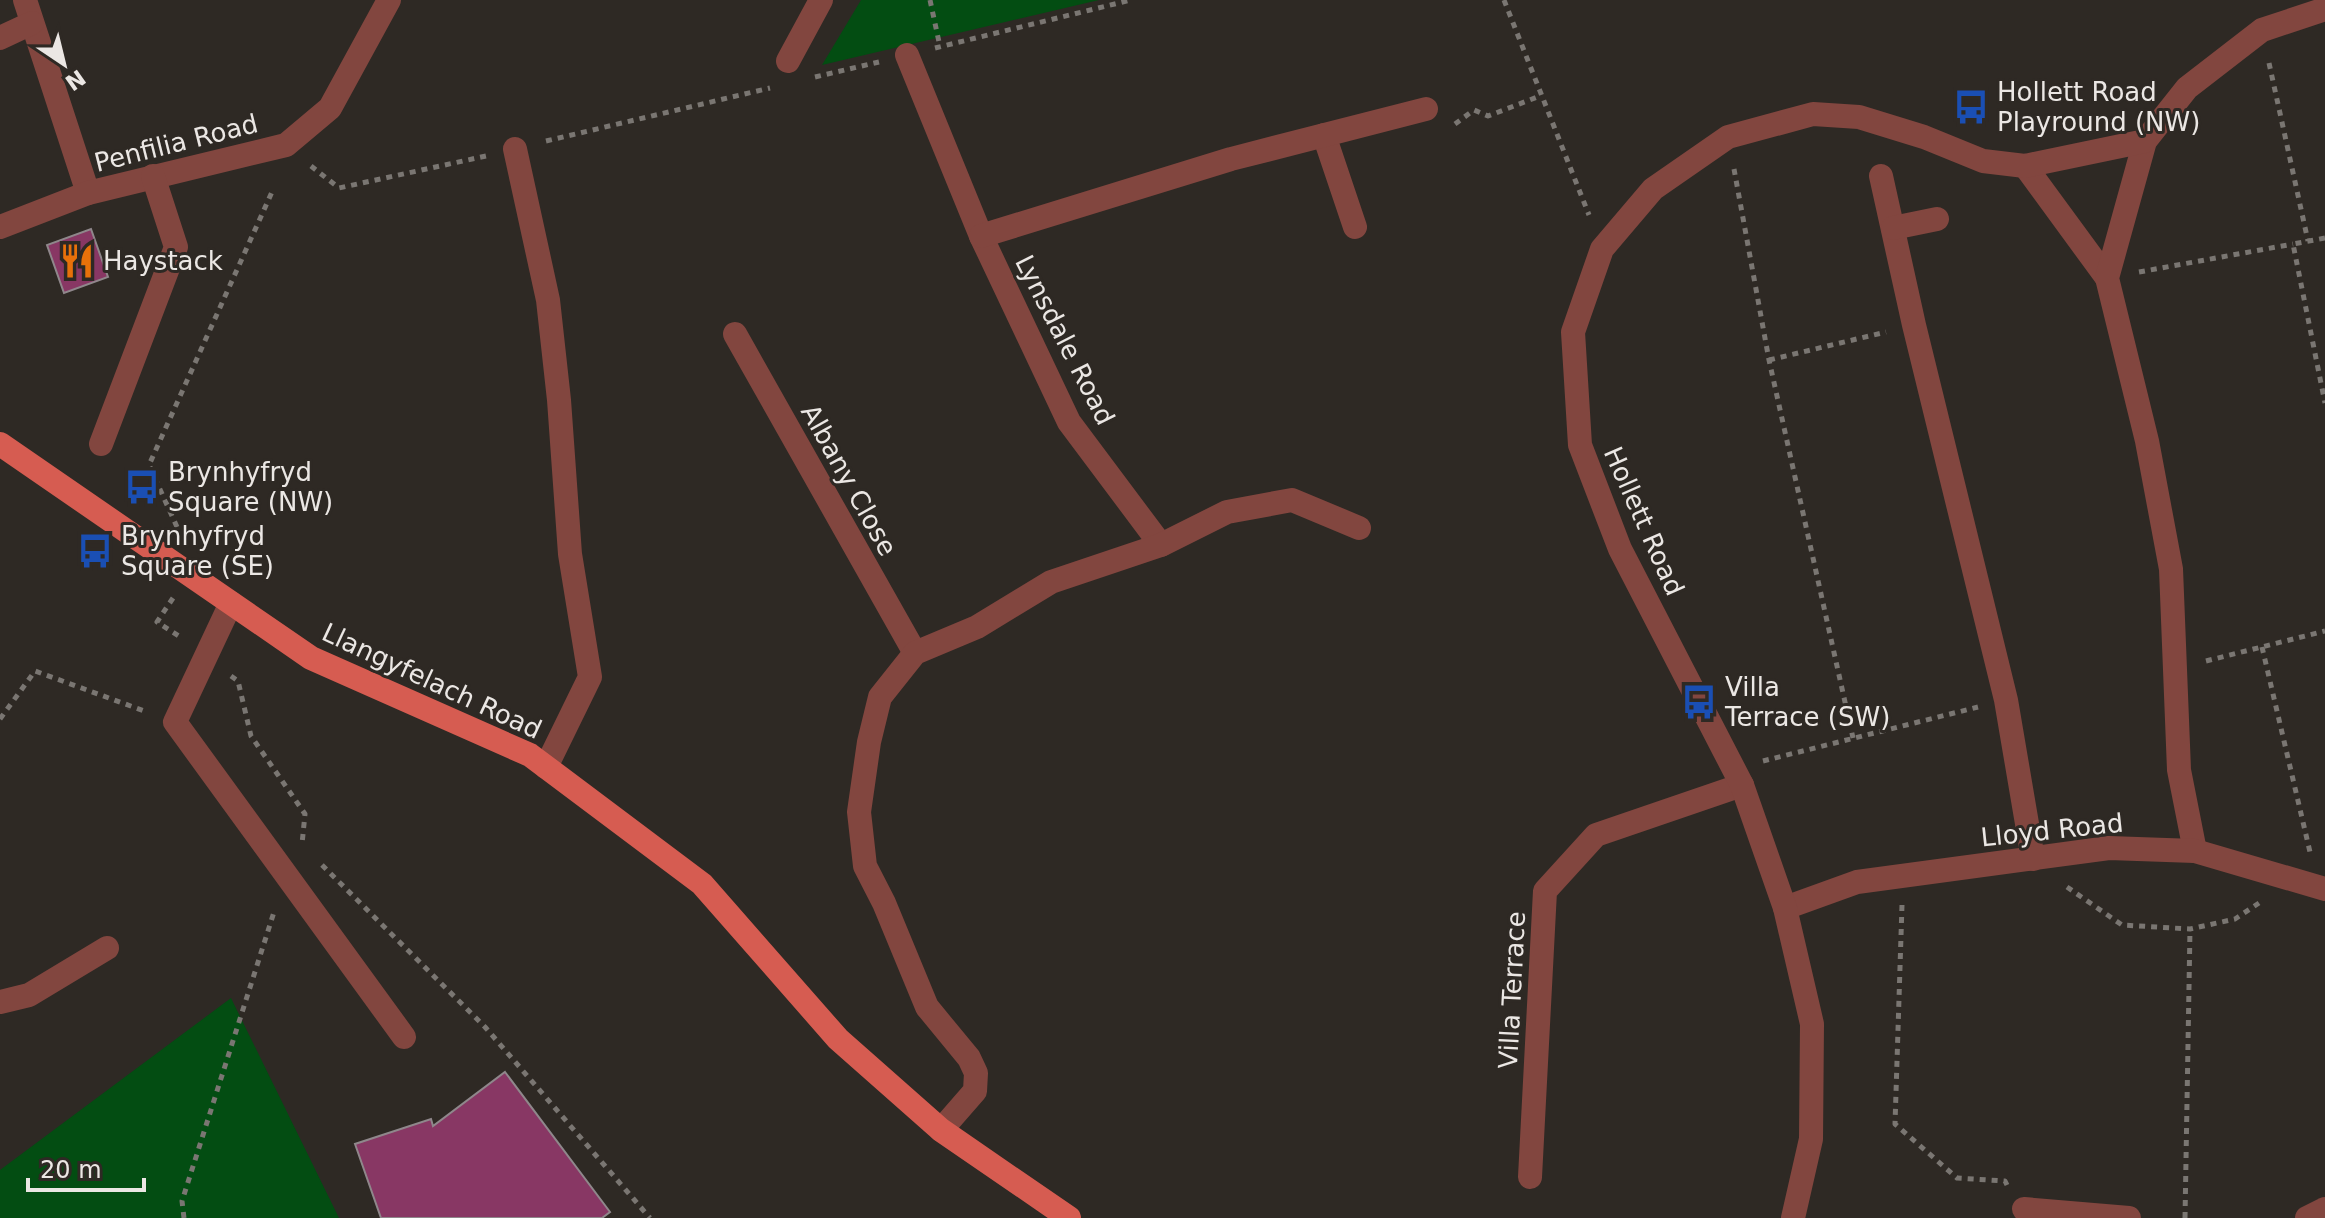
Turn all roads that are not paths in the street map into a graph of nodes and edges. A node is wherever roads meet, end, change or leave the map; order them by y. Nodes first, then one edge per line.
1 (389, 0) edge
2 (821, 0) edge
3 (2325, 9) edge
4 (28, 12) edge
5 (0, 38) edge
6 (907, 55) road end
7 (788, 61) dead end
8 (1426, 109) road end
9 (1324, 135) junction
10 (2145, 141) junction
11 (515, 149) dead end
12 (2025, 166) junction
13 (153, 176) junction
14 (1881, 176) dead end
15 (88, 193) junction
16 (1937, 219) dead end
17 (0, 227) edge
18 (1355, 227) dead end
19 (1893, 228) junction
20 (981, 236) junction
21 (2107, 278) junction
22 (735, 334) dead end
23 (0, 444) edge
24 (101, 444) dead end
25 (1359, 528) dead end
26 (1161, 545) junction
27 (231, 603) junction
28 (915, 653) junction
29 (546, 767) junction
30 (1737, 777) junction
31 (2195, 851) junction
32 (2033, 859) junction
33 (2322, 888) edge
34 (1785, 908) junction
35 (107, 948) dead end
36 (0, 1002) edge
37 (404, 1037) dead end
38 (941, 1130) junction
39 (1530, 1177) dead end
40 (2024, 1209) road end
41 (2325, 1209) edge
42 (1069, 1218) edge
43 (1793, 1218) edge
44 (2129, 1218) edge
45 (2307, 1218) edge

1 - 13 street, Penfilia Road
2 - 7 street
3 - 10 street
4 - 5 street
4 - 15 street
6 - 20 street, Lynsdale Road
8 - 9 street, Lynsdale Road
9 - 18 street
9 - 20 street, Lynsdale Road
10 - 12 street, Hollett Road
10 - 21 street
11 - 29 street
12 - 21 street
12 - 30 street, Hollett Road
13 - 15 street, Penfilia Road
13 - 24 street
14 - 19 street
15 - 17 street, Penfilia Road
16 - 19 street
19 - 32 street
20 - 26 street, Lynsdale Road
21 - 31 street
22 - 28 street, Albany Close
23 - 27 main road, Llangyfelach Road
25 - 26 street
26 - 28 street
27 - 29 main road, Llangyfelach Road
27 - 37 street
28 - 38 street
29 - 38 main road, Llangyfelach Road
30 - 34 street, Hollett Road
30 - 39 street, Villa Terrace
31 - 32 street, Lloyd Road
31 - 33 street, Lloyd Road
32 - 34 street, Lloyd Road
34 - 43 street, Hollett Road
35 - 36 street
38 - 42 main road, Llangyfelach Road
40 - 44 street
41 - 45 street

